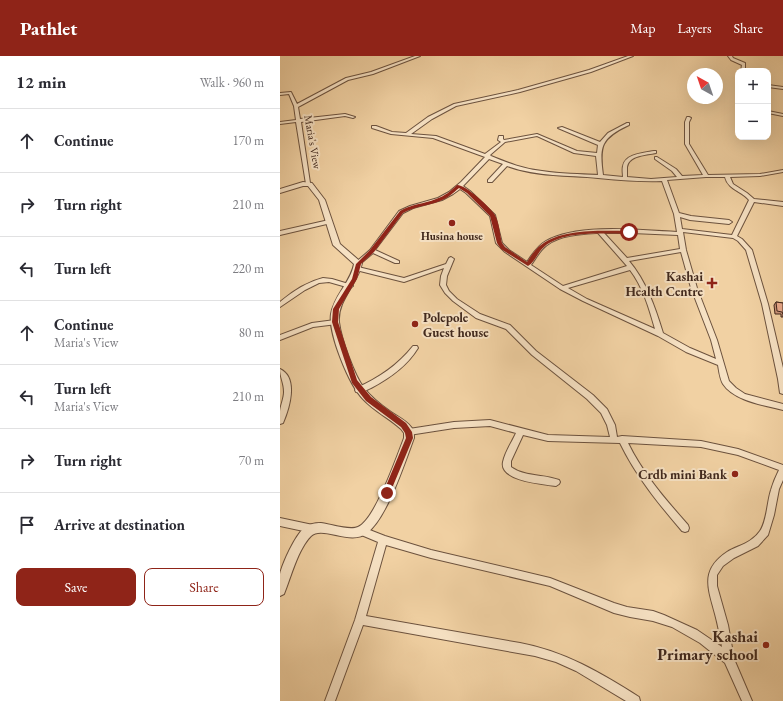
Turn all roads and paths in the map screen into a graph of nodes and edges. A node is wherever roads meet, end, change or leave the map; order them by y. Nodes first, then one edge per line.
1 (418, 56) edge
2 (631, 56) edge
3 (730, 56) edge
4 (743, 68) edge
5 (771, 86) edge
6 (783, 88) edge
7 (280, 94) edge
8 (296, 106) junction
9 (771, 113) edge
10 (783, 115) edge
11 (353, 117) dead end
12 (689, 118) dead end
13 (297, 120) junction
14 (280, 123) edge
15 (627, 124) dead end
16 (374, 126) dead end
17 (560, 128) dead end
18 (408, 134) junction
19 (601, 144) junction
20 (654, 152) dead end
21 (598, 155) junction
22 (488, 156) junction
23 (657, 158) dead end
24 (507, 163) junction
25 (783, 171) edge
26 (706, 176) junction
27 (727, 176) junction
28 (601, 177) junction
29 (680, 177) junction
30 (625, 179) junction
31 (664, 179) junction
32 (490, 181) dead end
33 (308, 183) junction
34 (459, 186) junction
35 (280, 191) edge
36 (752, 200) junction
37 (783, 204) edge
38 (677, 214) junction
39 (329, 222) junction
40 (729, 222) dead end
41 (600, 232) junction
42 (681, 232) junction
43 (280, 233) edge
44 (734, 238) junction
45 (683, 250) junction
46 (372, 251) junction
47 (625, 260) junction
48 (397, 262) dead end
49 (528, 265) junction
50 (358, 266) junction
51 (632, 267) junction
52 (350, 286) junction
53 (562, 288) junction
54 (280, 305) edge
55 (335, 322) junction
56 (660, 334) junction
57 (280, 338) edge
58 (415, 348) dead end
59 (721, 364) junction
60 (280, 372) edge
61 (359, 390) junction
62 (783, 391) edge
63 (783, 407) edge
64 (280, 421) edge
65 (409, 432) junction
66 (520, 432) junction
67 (618, 439) junction
68 (783, 469) edge
69 (556, 482) dead end
70 (280, 522) edge
71 (685, 528) dead end
72 (312, 529) junction
73 (362, 531) junction
74 (383, 540) junction
75 (280, 590) edge
76 (360, 620) junction
77 (730, 659) junction
78 (330, 701) edge
79 (635, 701) edge
80 (748, 701) edge

1 - 8 street, Maria's View
2 - 18 street
3 - 4 street
5 - 6 street
7 - 8 street
8 - 13 street, Maria's View
9 - 10 street
11 - 13 street
12 - 26 street
13 - 14 street
13 - 33 street, Maria's View
15 - 19 street
16 - 18 street
17 - 19 street
18 - 22 street
19 - 21 street
20 - 30 street
21 - 22 street
21 - 28 street
22 - 24 street
22 - 34 street
23 - 29 street
24 - 28 street
24 - 32 street
25 - 27 street
26 - 27 street
26 - 29 street
27 - 36 street
28 - 30 street
29 - 31 street
30 - 31 street
31 - 38 street
33 - 35 street
33 - 39 street, Maria's View
34 - 46 street
34 - 49 street
36 - 37 street
36 - 44 street
38 - 40 street
38 - 42 street
39 - 43 street
39 - 50 street, Maria's View
41 - 42 street
41 - 47 street
41 - 49 street
42 - 44 street
42 - 45 street
44 - 62 street
45 - 47 street
45 - 59 street
46 - 48 street
46 - 50 street
47 - 51 street
49 - 53 street
50 - 52 street
50 - 67 street
51 - 53 street
51 - 56 street
52 - 54 street
52 - 55 street
53 - 56 street
55 - 57 street
55 - 61 street
56 - 59 street
58 - 61 street
59 - 63 street
60 - 64 street
61 - 65 street
65 - 66 street
65 - 73 street
66 - 67 street
66 - 69 street
67 - 68 street
67 - 71 street
68 - 77 street
70 - 72 street
72 - 73 street
72 - 75 street
73 - 74 street
74 - 76 street
74 - 77 street
76 - 78 street
76 - 79 street
77 - 80 street

